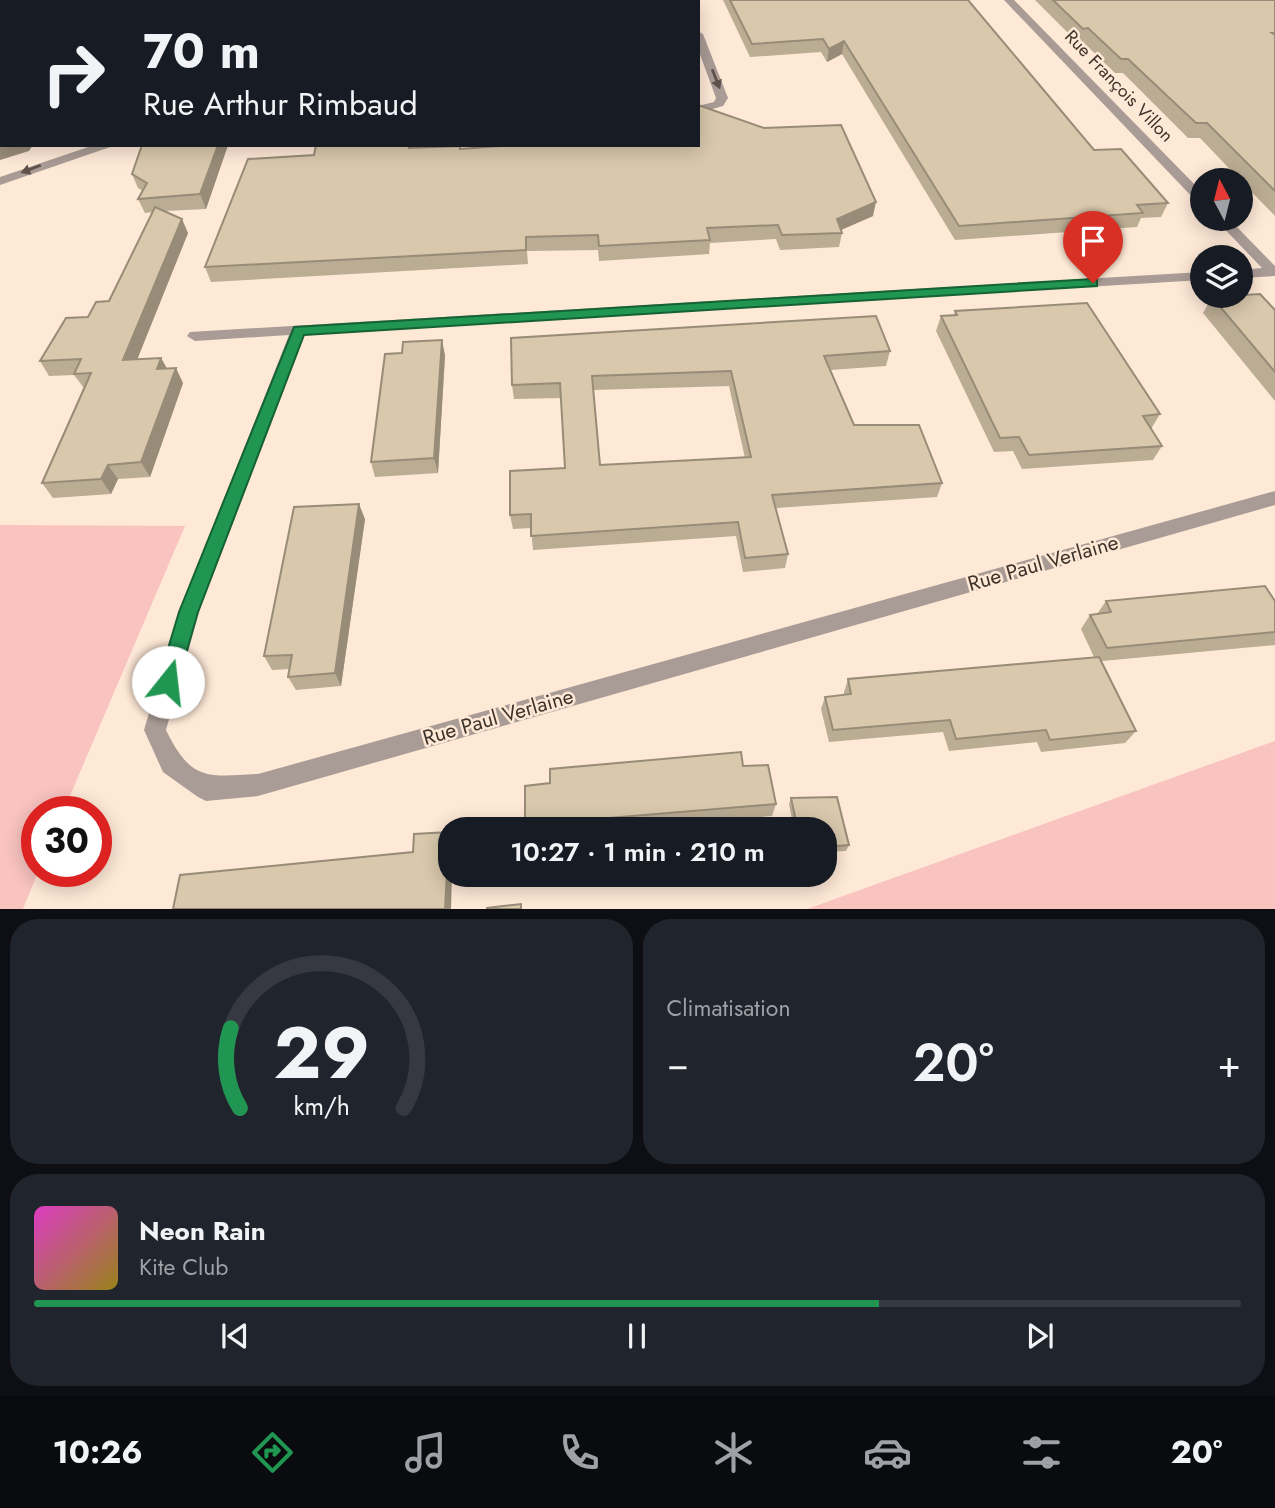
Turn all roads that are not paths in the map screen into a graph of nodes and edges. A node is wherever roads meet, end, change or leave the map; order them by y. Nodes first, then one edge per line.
1 (1009, 0) edge
2 (700, 38) edge
3 (700, 109) edge
4 (102, 147) edge
5 (0, 181) edge
6 (1190, 187) edge
7 (1234, 231) edge
8 (1274, 272) edge
9 (1253, 273) edge
10 (1190, 277) edge
11 (299, 330) junction
12 (195, 336) dead end
13 (1275, 498) edge

1 - 6 street, Rue François Villon
2 -> 3 street
4 -> 5 street
7 - 8 street
8 - 9 street
10 - 11 street
11 - 12 street
11 - 13 street, Rue Paul Verlaine

